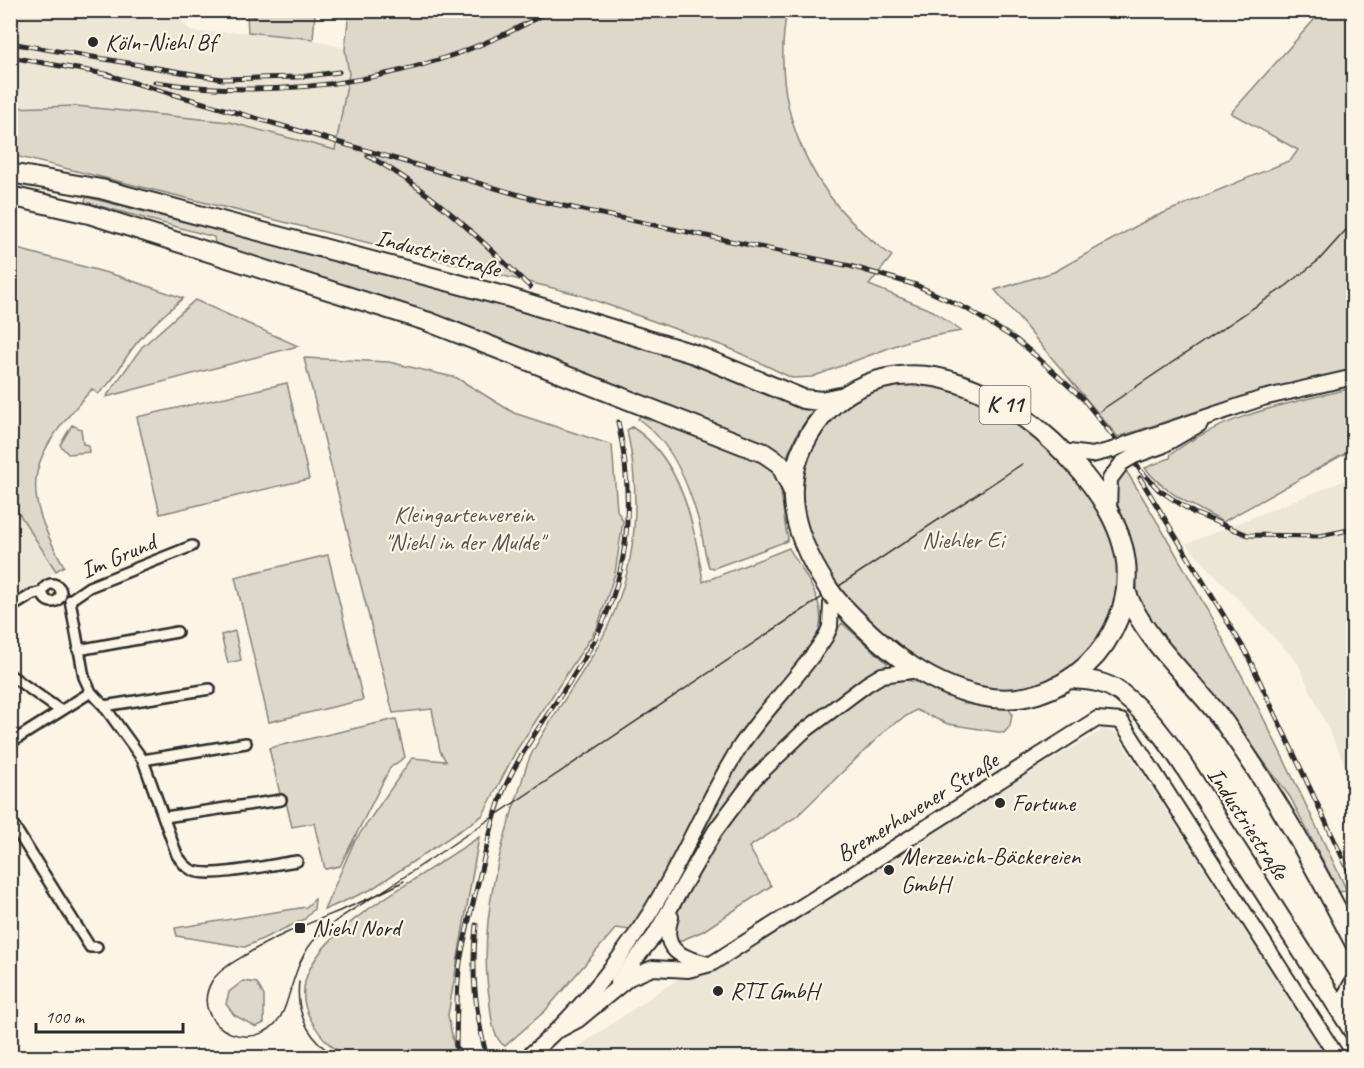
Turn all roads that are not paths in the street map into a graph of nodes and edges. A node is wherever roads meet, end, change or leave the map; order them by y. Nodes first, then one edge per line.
1 (10, 173) edge
2 (10, 196) edge
3 (1353, 378) edge
4 (857, 389) junction
5 (1130, 450) junction
6 (1062, 451) junction
7 (792, 489) junction
8 (1110, 514) junction
9 (192, 546) dead end
10 (1126, 585) junction
11 (832, 597) junction
12 (70, 600) junction
13 (10, 608) edge
14 (177, 632) dead end
15 (78, 650) junction
16 (918, 670) junction
17 (10, 675) edge
18 (1070, 679) junction
19 (210, 689) dead end
20 (91, 692) junction
21 (104, 706) junction
22 (61, 711) junction
23 (12, 740) edge
24 (246, 743) dead end
25 (1141, 750) joint
26 (143, 760) junction
27 (280, 800) dead end
28 (165, 818) junction
29 (10, 820) edge
30 (297, 861) dead end
31 (675, 903) junction
32 (638, 931) junction
33 (1353, 942) edge
34 (97, 947) dead end
35 (638, 957) junction
36 (711, 964) junction
37 (653, 968) junction
38 (1353, 983) edge
39 (610, 993) junction
40 (1353, 1026) edge
41 (1353, 1032) edge
42 (555, 1034) junction
43 (526, 1058) edge
44 (536, 1058) edge
45 (1338, 1058) edge

1 - 4 highway, Industriestraße
2 - 7 highway
3 - 5 street, K 11
4 - 6 highway, K 11
4 - 7 highway, K 11
5 - 6 street, K 11, bridge
5 - 8 street, K 11, bridge
6 - 8 highway, K 11
7 - 11 highway, K 11
8 - 10 highway, K 11
9 - 12 street, Im Grund
10 - 18 highway, K 11
10 - 33 highway, Industriestraße
11 - 16 highway, K 11
11 - 32 street, Bremerhavener Straße
12 - 13 street, Im Grund
12 - 15 street
14 - 15 street
15 - 20 street
16 - 18 highway, K 11
16 - 31 street, Bremerhavener Straße
17 - 22 street
18 - 41 highway, Industriestraße
19 - 21 street
20 - 21 street
20 - 22 street
21 - 26 street
22 - 23 street
24 - 26 street
25 - 36 street, Bremerhavener Straße
25 - 45 street, Industriestraße
26 - 28 street
27 - 28 street
28 - 30 street
29 - 34 street
31 - 35 street, Bremerhavener Straße
31 - 36 street, Bremerhavener Straße
32 - 35 street
32 - 42 street, Bremerhavener Straße
35 - 37 street
35 - 39 street, Bremerhavener Straße
36 - 37 street, Bremerhavener Straße
37 - 39 street, Bremerhavener Straße
38 - 40 highway
39 - 42 street, Bremerhavener Straße
42 - 43 street, Bremerhavener Straße
42 - 44 street

